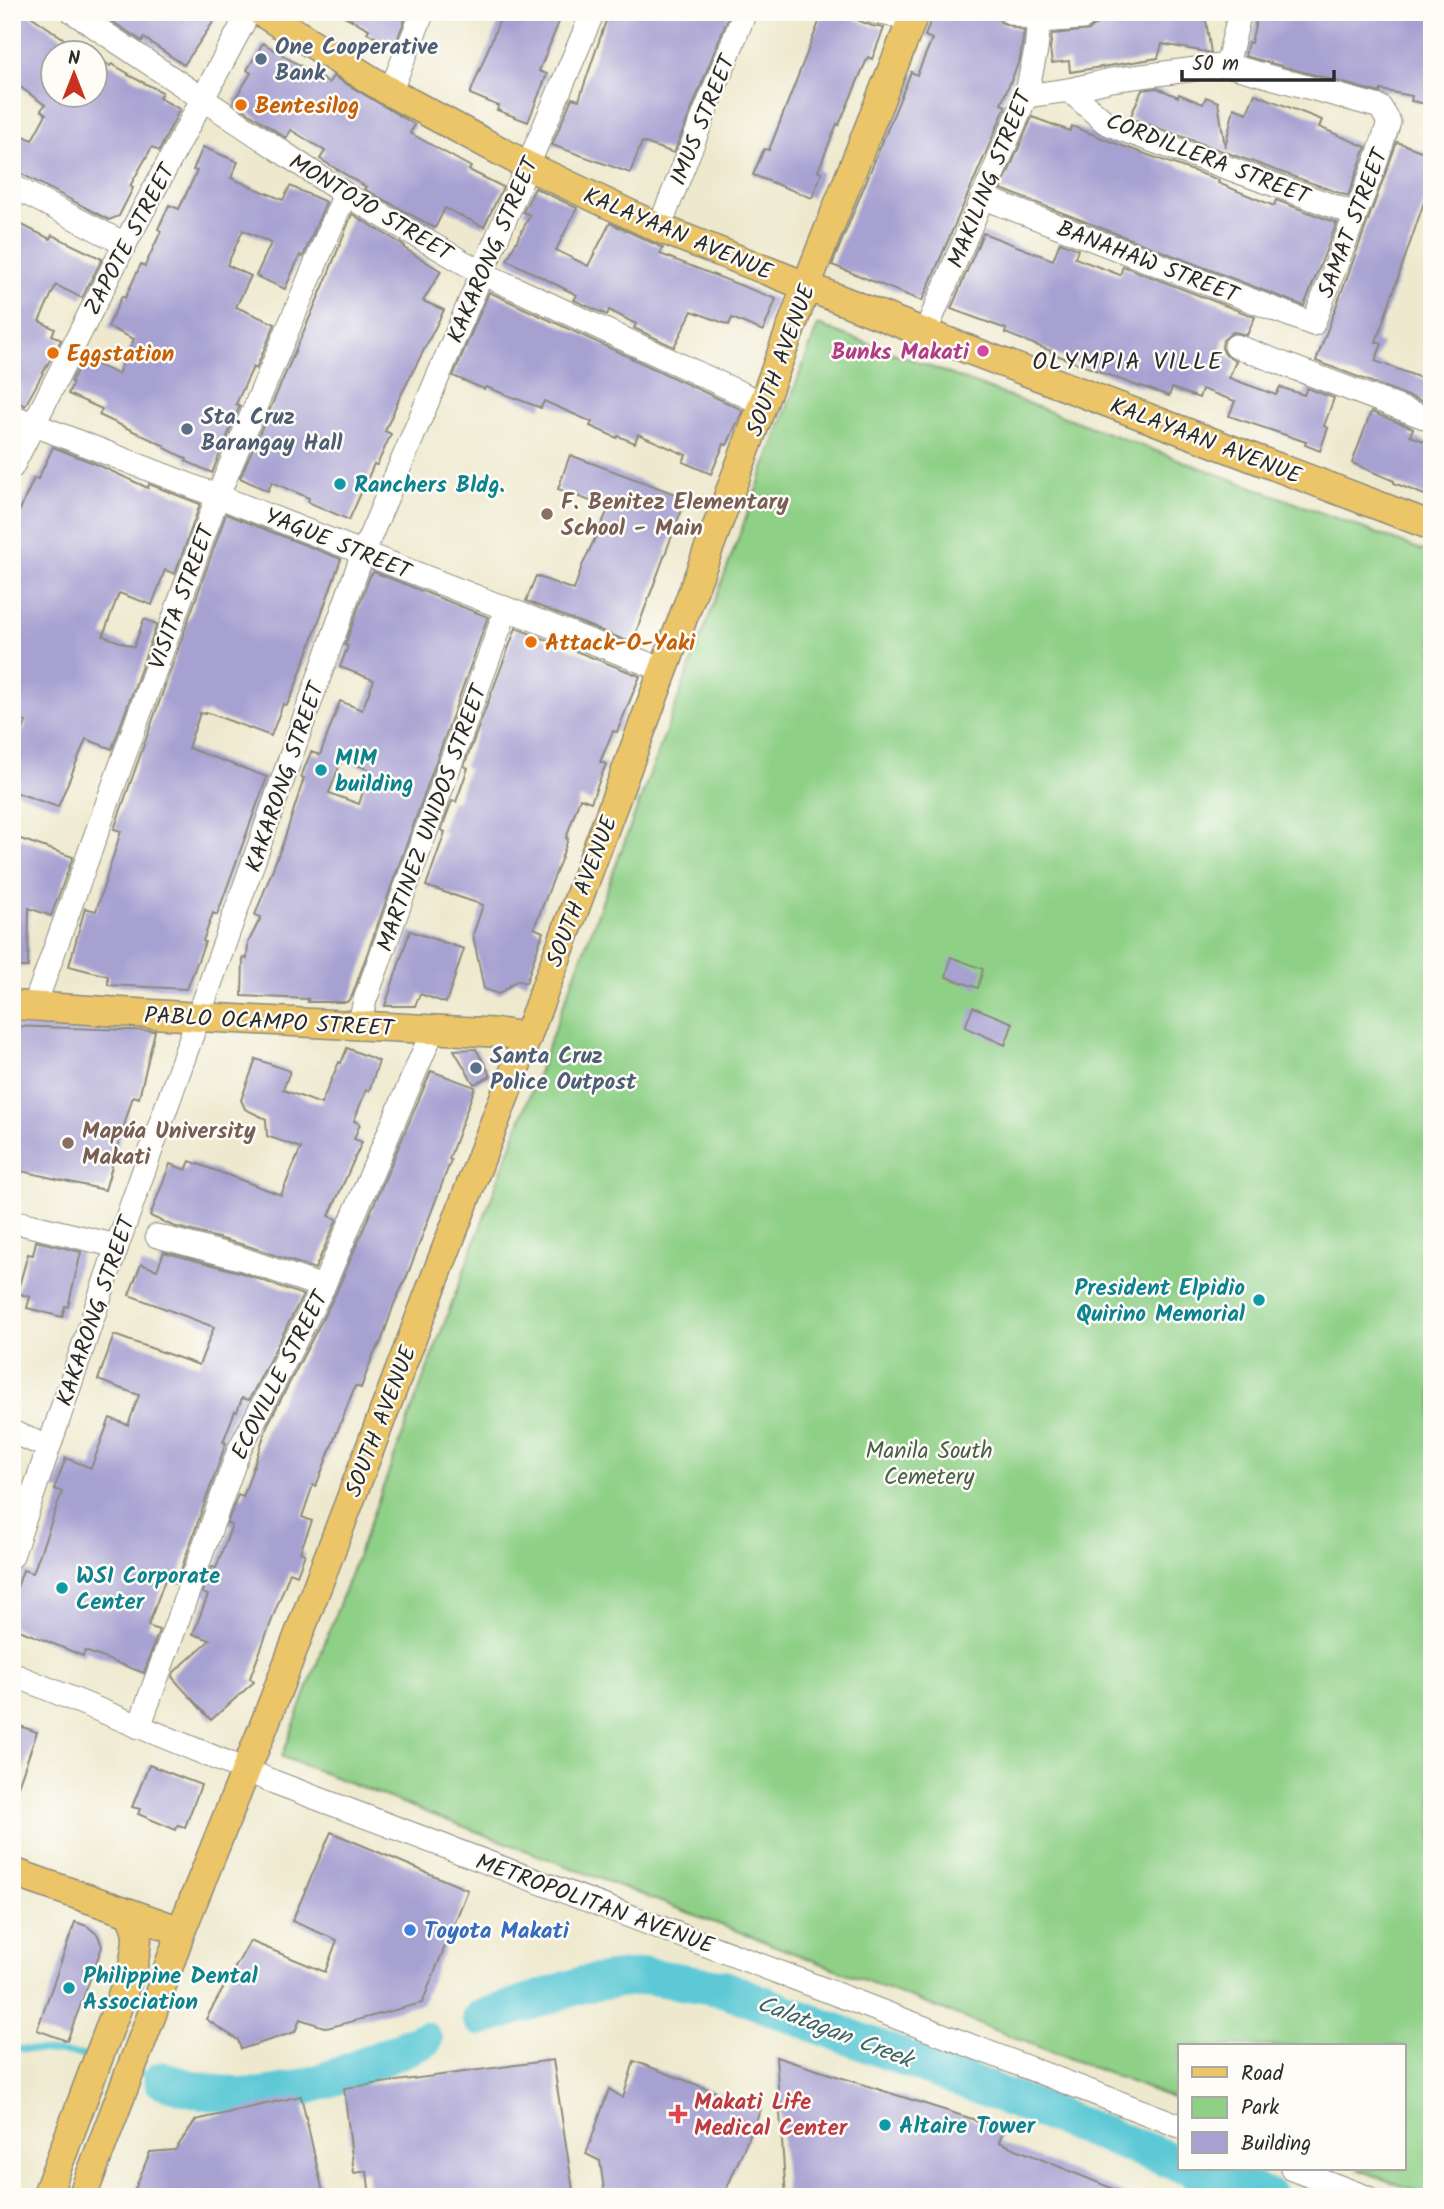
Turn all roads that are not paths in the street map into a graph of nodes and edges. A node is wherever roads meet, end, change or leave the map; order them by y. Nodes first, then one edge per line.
1 (73, 12) edge
2 (249, 12) edge
3 (261, 12) edge
4 (423, 12) edge
5 (593, 12) edge
6 (745, 12) edge
7 (875, 12) edge
8 (1010, 12) edge
9 (1240, 12) edge
10 (913, 16) edge
11 (1083, 18) dead end
12 (1039, 22) junction
13 (1227, 65) junction
14 (1069, 90) junction
15 (390, 92) junction
16 (1026, 96) junction
17 (202, 99) junction
18 (528, 166) junction
19 (12, 186) edge
20 (345, 194) junction
21 (982, 197) junction
22 (1355, 214) junction
23 (659, 228) junction
24 (125, 244) junction
25 (482, 273) junction
26 (807, 287) junction
27 (1314, 324) joint
28 (925, 333) junction
29 (1236, 346) dead end
30 (764, 404) junction
31 (23, 420) edge
32 (1432, 420) edge
33 (12, 467) edge
34 (218, 495) junction
35 (1432, 526) edge
36 (363, 553) junction
37 (506, 610) junction
38 (664, 670) junction
39 (23, 1006) edge
40 (198, 1017) junction
41 (359, 1026) junction
42 (433, 1030) junction
43 (527, 1037) junction
44 (12, 1221) edge
45 (157, 1236) dead end
46 (117, 1246) junction
47 (323, 1287) junction
48 (12, 1432) edge
49 (48, 1447) junction
50 (12, 1556) edge
51 (12, 1674) edge
52 (139, 1727) junction
53 (245, 1770) junction
54 (12, 1872) edge
55 (129, 1913) junction
56 (181, 1931) junction
57 (133, 1966) junction
58 (1178, 2125) edge
59 (1295, 2170) edge
60 (46, 2197) edge
61 (82, 2197) edge
62 (1366, 2197) edge

1 - 17 street, MONTOJO STREET
2 - 17 street, ZAPOTE STREET
3 - 15 main road, KALAYAAN AVENUE
4 - 15 street
5 - 18 street, KAKARONG STREET
6 - 23 street, IMUS STREET
7 - 10 street
8 - 12 street
9 - 13 street
10 - 26 main road, SOUTH AVENUE
11 - 12 street
12 - 16 street, MAKILING STREET
13 - 14 street
13 - 22 street, SAMAT STREET
14 - 16 street
14 - 22 street, CORDILLERA STREET
15 - 18 main road, KALAYAAN AVENUE
16 - 21 street, MAKILING STREET
17 - 20 street, MONTOJO STREET
17 - 24 street, ZAPOTE STREET
18 - 23 main road, KALAYAAN AVENUE
18 - 25 street, KAKARONG STREET
19 - 24 street
20 - 25 street, MONTOJO STREET
20 - 34 street, VISITA STREET
21 - 27 street, BANAHAW STREET
21 - 28 street, MAKILING STREET
22 - 27 street, SAMAT STREET
23 - 26 main road, KALAYAAN AVENUE
24 - 31 street, ZAPOTE STREET
25 - 30 street, MONTOJO STREET
25 - 36 street, KAKARONG STREET
26 - 28 main road, KALAYAAN AVENUE
26 - 30 main road, SOUTH AVENUE
28 - 35 main road, KALAYAAN AVENUE
29 - 32 street
30 - 38 main road, SOUTH AVENUE
31 - 33 street, ZAPOTE STREET
31 - 34 street, YAGUE STREET
34 - 36 street, YAGUE STREET
34 - 39 street, VISITA STREET
36 - 37 street, YAGUE STREET
36 - 40 street, KAKARONG STREET
37 - 38 street, YAGUE STREET
37 - 41 street, MARTINEZ UNIDOS STREET
38 - 43 main road, SOUTH AVENUE
39 - 40 main road, PABLO OCAMPO STREET
40 - 41 main road, PABLO OCAMPO STREET
40 - 46 street, KAKARONG STREET
41 - 42 main road, PABLO OCAMPO STREET
42 - 43 main road, PABLO OCAMPO STREET
42 - 47 street, ECOVILLE STREET
43 - 53 main road, SOUTH AVENUE
44 - 46 street
45 - 47 street
46 - 49 street, KAKARONG STREET
47 - 52 street, ECOVILLE STREET
48 - 49 street
49 - 50 street, KAKARONG STREET
51 - 52 street, METROPOLITAN AVENUE
52 - 53 street, METROPOLITAN AVENUE
53 - 56 main road, SOUTH AVENUE
53 - 58 street, METROPOLITAN AVENUE
54 - 55 main road
55 - 56 main road
55 - 57 main road
56 - 57 main road
56 - 61 main road, SOUTH AVENUE
57 - 60 main road
59 - 62 street

